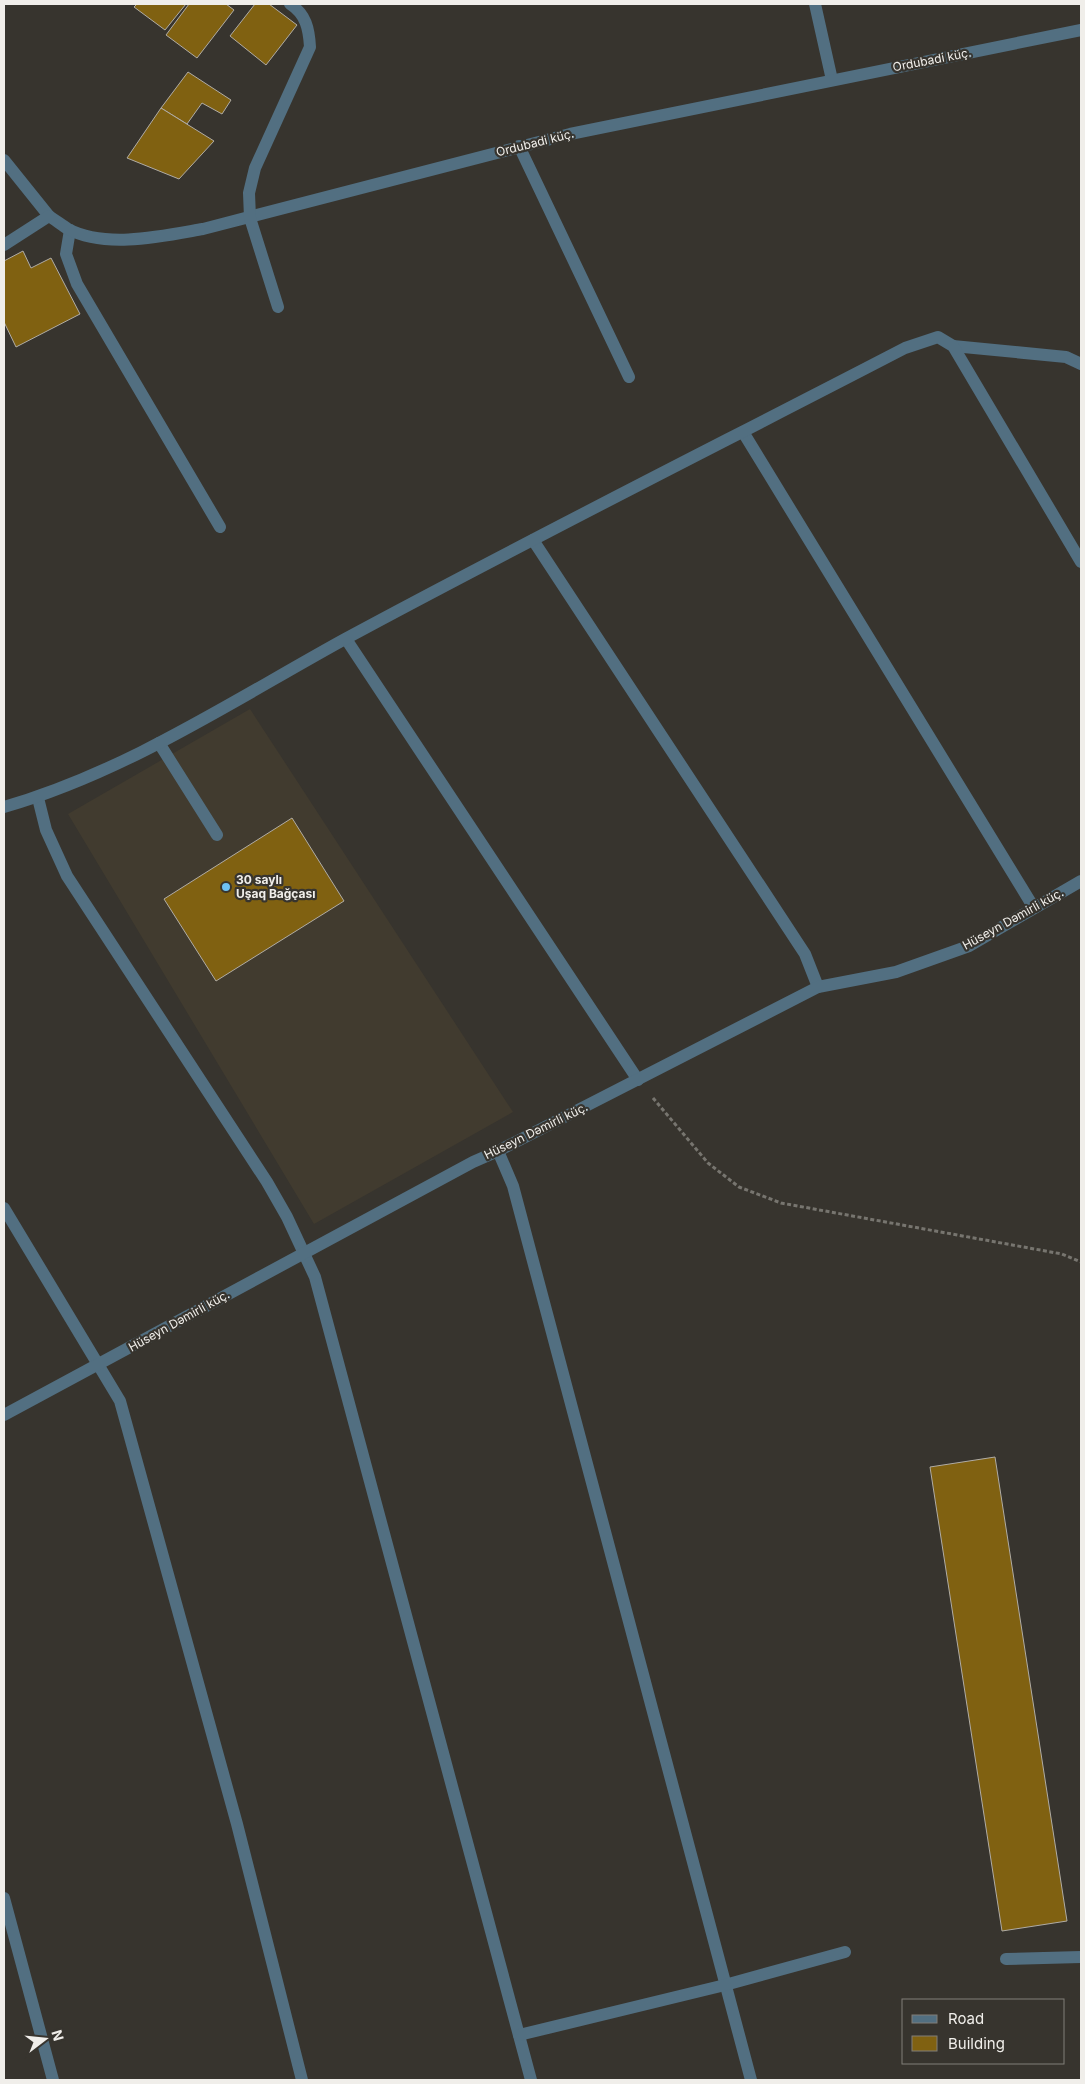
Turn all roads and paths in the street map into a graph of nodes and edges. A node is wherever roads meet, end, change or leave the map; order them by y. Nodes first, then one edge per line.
1 (815, 4) edge
2 (299, 6) edge
3 (1081, 30) edge
4 (832, 80) junction
5 (519, 146) junction
6 (4, 160) edge
7 (49, 216) junction
8 (250, 218) junction
9 (70, 230) junction
10 (4, 245) edge
11 (278, 307) dead end
12 (953, 346) junction
13 (1081, 364) edge
14 (629, 377) dead end
15 (743, 432) junction
16 (220, 527) dead end
17 (533, 540) junction
18 (1081, 562) edge
19 (346, 639) junction
20 (159, 743) junction
21 (38, 798) junction
22 (4, 807) edge
23 (217, 835) dead end
24 (1081, 881) edge
25 (1034, 908) junction
26 (818, 987) junction
27 (638, 1080) junction
28 (498, 1151) junction
29 (4, 1208) edge
30 (304, 1252) junction
31 (1081, 1262) edge
32 (100, 1365) junction
33 (4, 1415) edge
34 (4, 1898) edge
35 (845, 1952) dead end
36 (1081, 1958) edge
37 (1006, 1959) dead end
38 (725, 1985) junction
39 (519, 2035) junction
40 (53, 2080) edge
41 (302, 2080) edge
42 (531, 2080) edge
43 (751, 2080) edge

1 - 4 street
2 - 8 street
3 - 4 street, Ordubadi küç.
4 - 5 street, Ordubadi küç.
5 - 8 street, Ordubadi küç.
5 - 14 street
6 - 7 street, Ordubadi küç.
7 - 9 street, Ordubadi küç.
7 - 10 street
8 - 9 street, Ordubadi küç.
8 - 11 street
9 - 16 street
12 - 13 street
12 - 15 street
12 - 18 street
15 - 17 street
15 - 25 street
17 - 19 street
17 - 26 street
19 - 20 street
19 - 27 street
20 - 21 street
20 - 23 street
21 - 22 street
21 - 30 street
24 - 25 street, Hüseyn Dəmirli küç.
25 - 26 street, Hüseyn Dəmirli küç.
26 - 27 street, Hüseyn Dəmirli küç.
27 - 28 street, Hüseyn Dəmirli küç.
27 - 31 path
28 - 30 street, Hüseyn Dəmirli küç.
28 - 38 street
29 - 32 street
30 - 32 street, Hüseyn Dəmirli küç.
30 - 39 street
32 - 33 street, Hüseyn Dəmirli küç.
32 - 41 street
34 - 40 street
35 - 38 street
36 - 37 street
38 - 39 street
38 - 43 street
39 - 42 street

